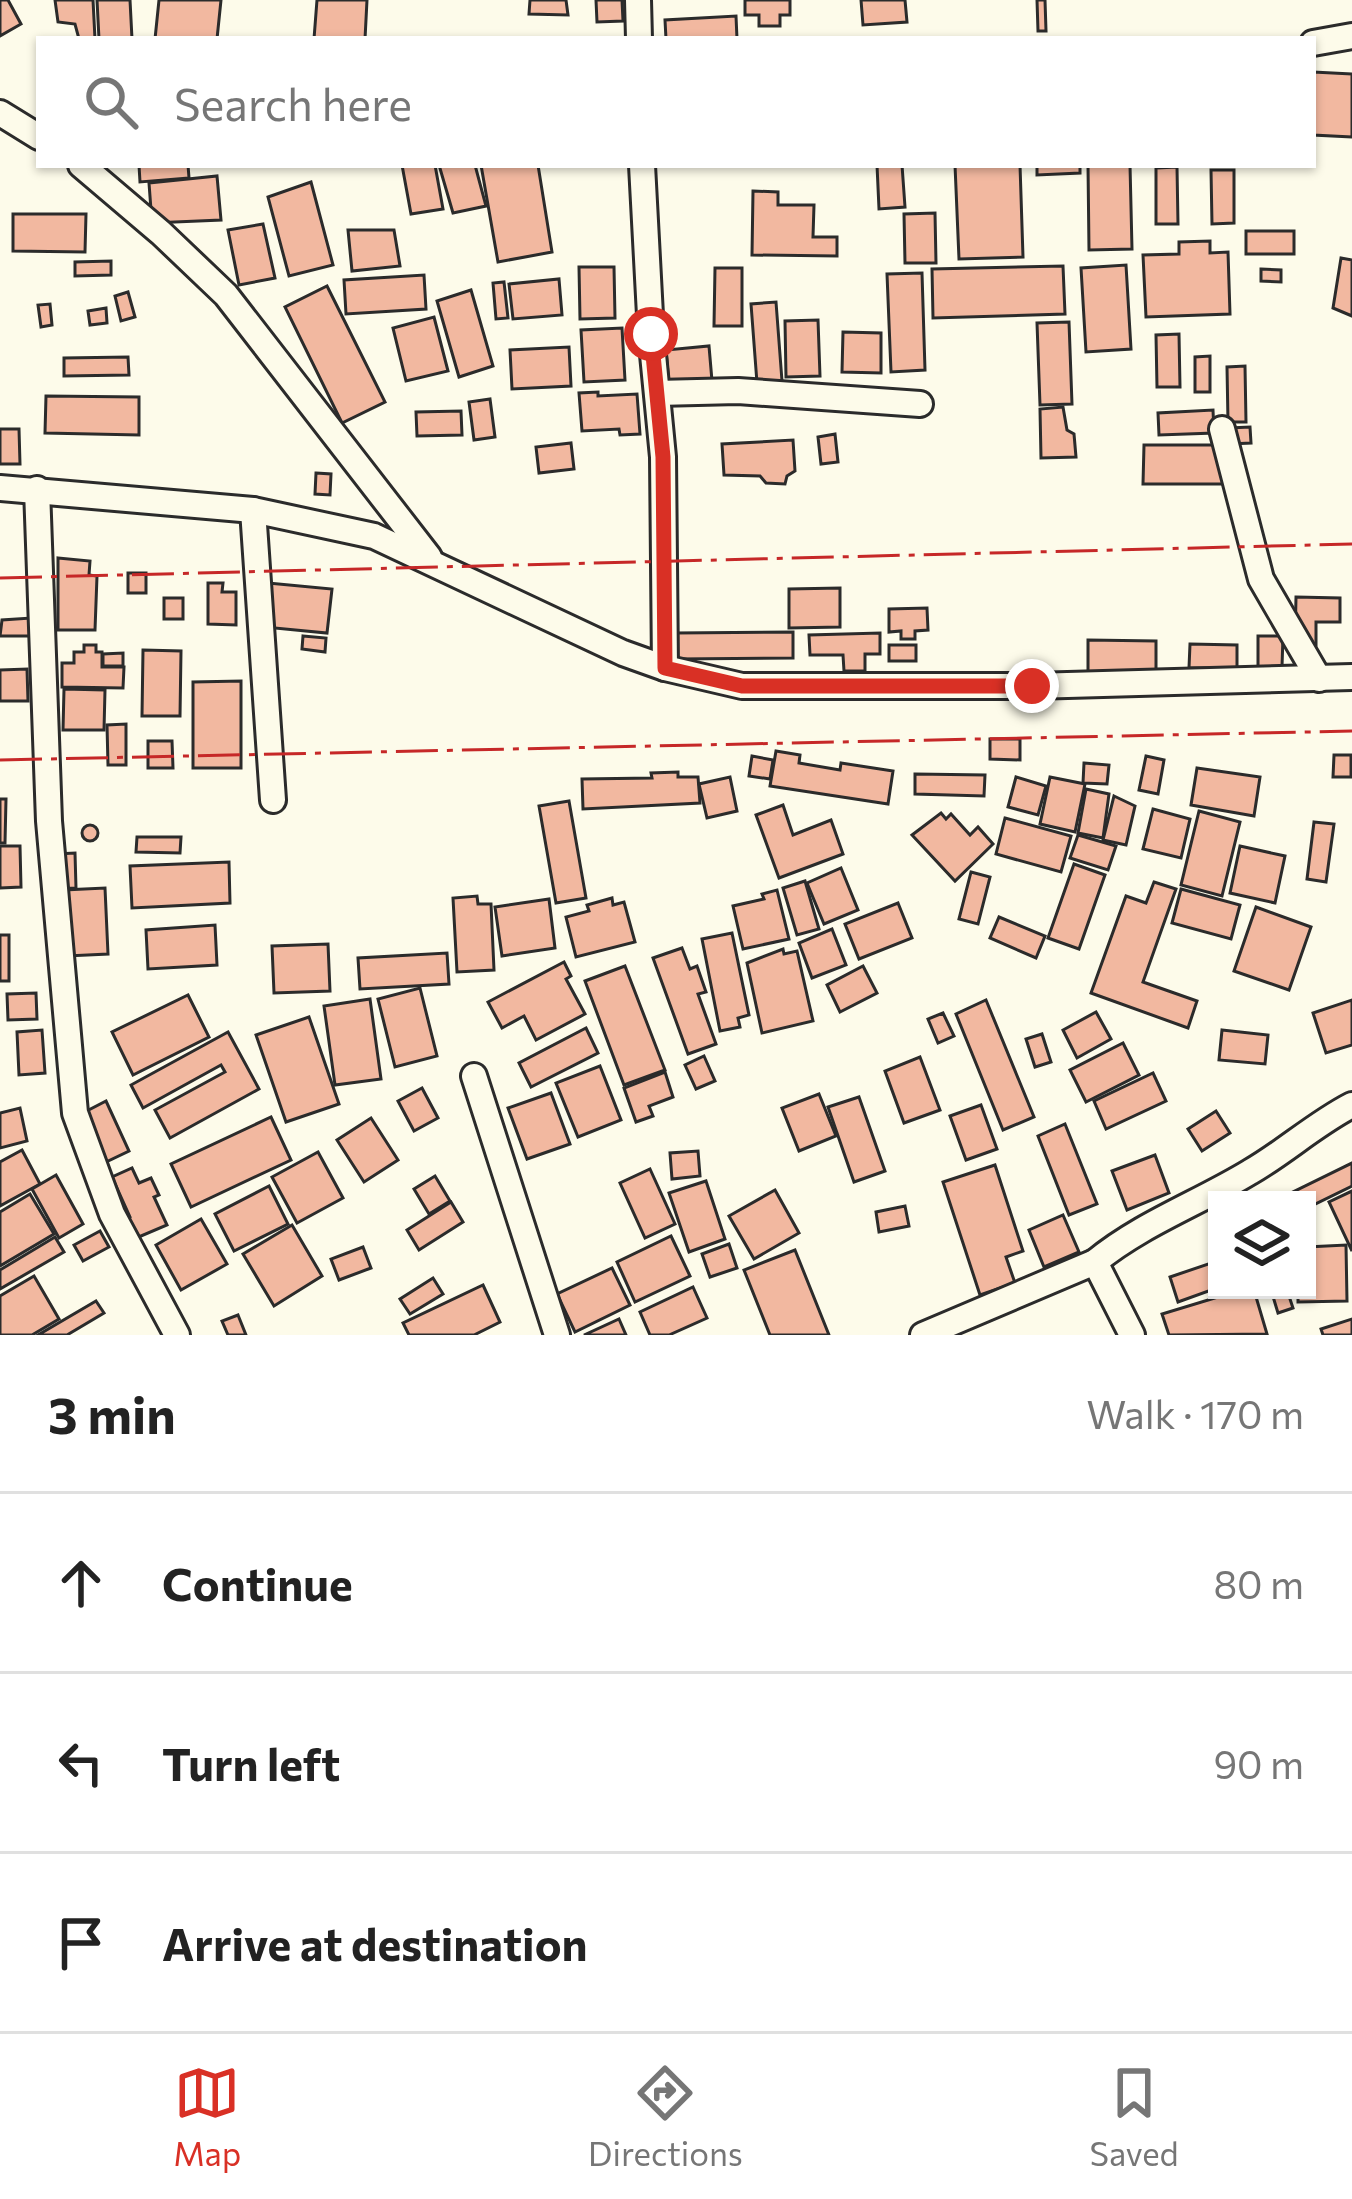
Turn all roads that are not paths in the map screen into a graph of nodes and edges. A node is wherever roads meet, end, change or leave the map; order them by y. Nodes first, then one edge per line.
1 (638, 0) edge
2 (639, 36) edge
3 (1352, 37) edge
4 (1316, 43) edge
5 (2, 114) edge
6 (36, 114) edge
7 (36, 135) edge
8 (85, 168) edge
9 (642, 168) edge
10 (657, 393) junction
11 (920, 404) dead end
12 (1222, 429) dead end
13 (366, 475) junction
14 (0, 488) edge
15 (37, 489) junction
16 (254, 510) junction
17 (374, 536) junction
18 (434, 564) junction
19 (665, 668) junction
20 (1352, 677) edge
21 (1319, 679) junction
22 (273, 800) dead end
23 (474, 1076) dead end
24 (1352, 1106) edge
25 (1095, 1262) junction
26 (178, 1335) edge
27 (557, 1335) edge
28 (923, 1335) edge
29 (1132, 1335) edge

1 - 2 street
3 - 4 street
5 - 6 street
5 - 7 street
8 - 13 street
9 - 10 street
10 - 11 street
10 - 19 street
12 - 21 street
13 - 17 street
13 - 18 street
14 - 15 street
15 - 16 street
15 - 26 street
16 - 17 street
16 - 22 street
17 - 18 street
18 - 19 street
19 - 21 street
20 - 21 street
23 - 27 street
24 - 25 street
25 - 28 street
25 - 29 street

